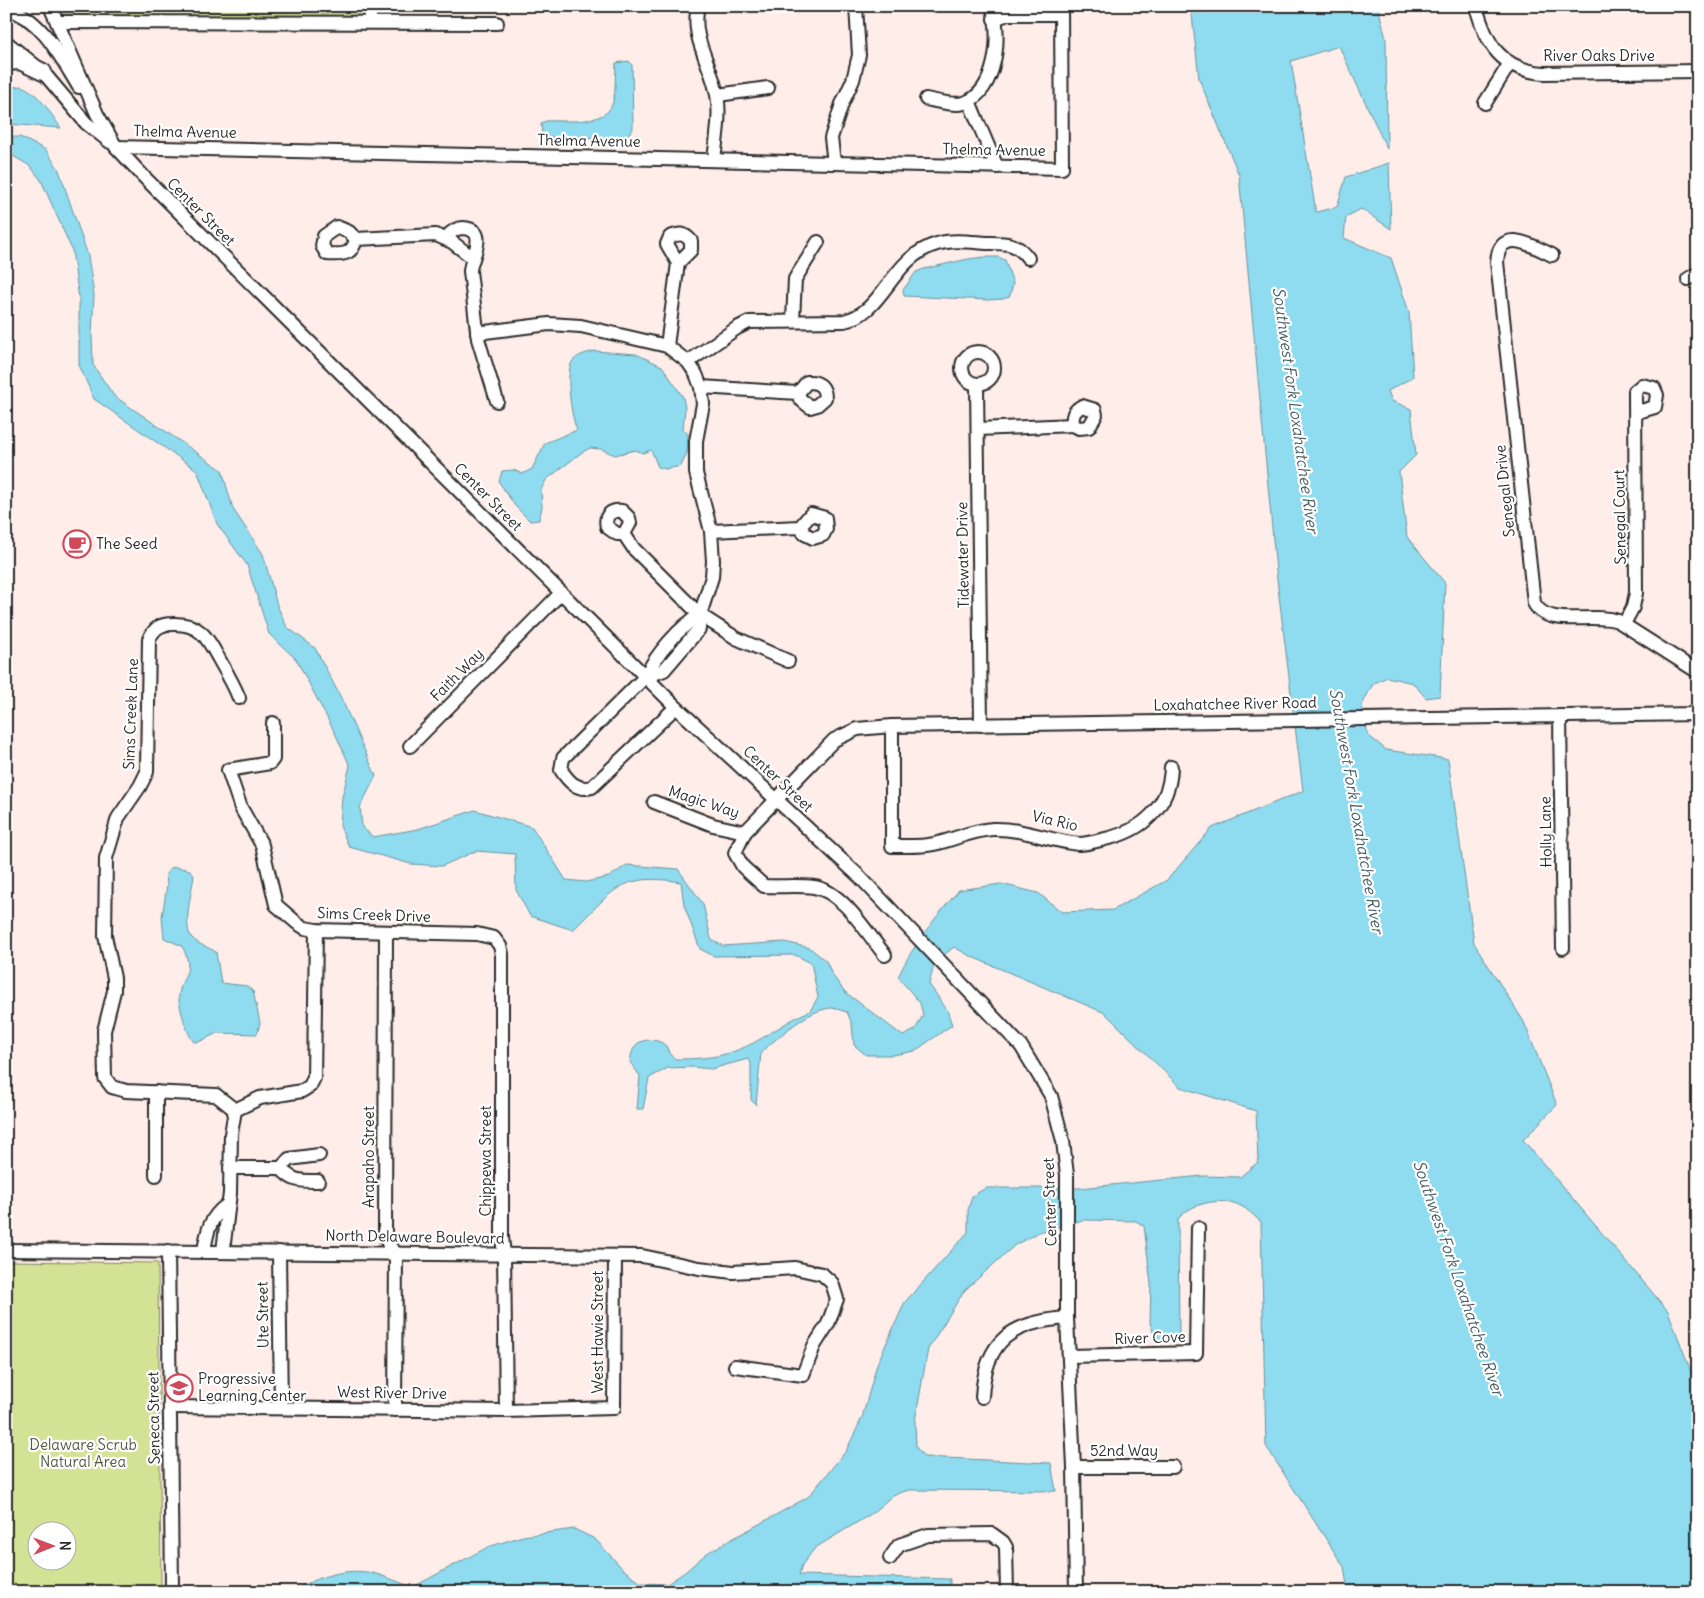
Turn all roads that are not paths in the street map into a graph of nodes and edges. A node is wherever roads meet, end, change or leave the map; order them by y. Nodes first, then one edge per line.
1 (50, 6) edge
2 (370, 6) edge
3 (698, 6) edge
4 (856, 6) edge
5 (1476, 6) edge
6 (6, 8) edge
7 (1061, 10) edge
8 (993, 12) edge
9 (370, 21) junction
10 (57, 22) junction
11 (497, 23) dead end
12 (6, 42) edge
13 (6, 62) edge
14 (1510, 63) junction
15 (1698, 71) edge
16 (43, 72) junction
17 (768, 88) dead end
18 (718, 95) junction
19 (926, 99) dead end
20 (969, 101) junction
21 (1485, 103) dead end
22 (97, 114) junction
23 (116, 147) junction
24 (714, 160) junction
25 (834, 163) junction
26 (997, 167) junction
27 (446, 238) junction
28 (356, 239) dead end
29 (818, 242) dead end
30 (1552, 255) dead end
31 (473, 258) junction
32 (1028, 258) dead end
33 (678, 263) dead end
34 (793, 320) junction
35 (477, 333) junction
36 (668, 346) junction
37 (688, 362) junction
38 (977, 385) dead end
39 (701, 387) junction
40 (798, 393) dead end
41 (497, 401) dead end
42 (1635, 407) dead end
43 (1073, 425) dead end
44 (978, 429) junction
45 (800, 527) dead end
46 (711, 531) junction
47 (624, 534) dead end
48 (561, 593) junction
49 (700, 615) junction
50 (1624, 624) junction
51 (788, 661) dead end
52 (1698, 672) edge
53 (646, 677) junction
54 (239, 698) dead end
55 (676, 707) junction
56 (1698, 714) edge
57 (1560, 716) junction
58 (273, 723) dead end
59 (980, 725) junction
60 (892, 726) junction
61 (410, 746) dead end
62 (1171, 767) dead end
63 (776, 798) junction
64 (654, 802) dead end
65 (745, 832) junction
66 (316, 930) junction
67 (386, 932) junction
68 (497, 941) joint
69 (1564, 948) dead end
70 (885, 956) dead end
71 (156, 1092) junction
72 (234, 1110) junction
73 (319, 1155) dead end
74 (230, 1168) junction
75 (281, 1168) junction
76 (156, 1175) dead end
77 (318, 1181) dead end
78 (227, 1205) junction
79 (1198, 1228) dead end
80 (6, 1250) edge
81 (168, 1251) junction
82 (204, 1251) junction
83 (223, 1251) junction
84 (279, 1252) junction
85 (396, 1253) junction
86 (504, 1254) junction
87 (615, 1256) junction
88 (1067, 1318) junction
89 (1070, 1356) junction
90 (735, 1366) dead end
91 (982, 1397) dead end
92 (170, 1406) junction
93 (280, 1408) junction
94 (614, 1408) joint
95 (395, 1410) junction
96 (506, 1411) junction
97 (1074, 1467) junction
98 (1173, 1467) dead end
99 (890, 1558) dead end
100 (172, 1586) dead end
101 (1007, 1592) edge
102 (1076, 1592) edge

1 - 10 street, Center Street
2 - 9 street
3 - 18 street
4 - 25 street
5 - 14 street, River Oaks Drive
6 - 22 street
7 - 8 street
7 - 26 street, Thelma Avenue
8 - 20 street
9 - 10 street
9 - 11 street
10 - 22 street, Center Street
12 - 16 street, Center Street
13 - 16 main road
14 - 15 street, River Oaks Drive
14 - 21 street
16 - 23 street, Center Street
17 - 18 street
18 - 24 street
19 - 20 street
20 - 26 street
22 - 23 street, Center Street
23 - 24 street, Thelma Avenue
23 - 48 street, Center Street
24 - 25 street, Thelma Avenue
25 - 26 street, Thelma Avenue
27 - 28 street
27 - 31 street
27 - 31 street
29 - 34 street
30 - 50 street, Senegal Drive
31 - 35 street
32 - 34 street
33 - 36 street
34 - 37 street
35 - 36 street
35 - 41 street
36 - 37 street
37 - 39 street
38 - 44 street, Tidewater Drive
39 - 40 street
39 - 46 street
42 - 50 street, Senegal Court
43 - 44 street
44 - 59 street, Tidewater Drive
45 - 46 street
46 - 49 street
47 - 49 street
48 - 53 street, Center Street
48 - 61 street, Faith Way
49 - 51 street
49 - 53 street
50 - 52 street, Senegal Drive
53 - 55 street, Center Street
53 - 55 street
54 - 71 street, Sims Creek Lane
55 - 63 street, Center Street
56 - 57 street, Loxahatchee River Road
57 - 59 street, Loxahatchee River Road
57 - 69 street, Holly Lane
58 - 66 street, Sims Creek Drive
59 - 60 street, Loxahatchee River Road
60 - 62 street, Via Rio
60 - 63 street, Loxahatchee River Road
63 - 65 street, Loxahatchee River Road
63 - 88 street, Center Street
64 - 65 street, Magic Way
65 - 70 street
66 - 67 street, Sims Creek Drive
66 - 72 street
67 - 68 street, Sims Creek Drive
67 - 85 street, Arapaho Street
68 - 86 street, Chippewa Street
71 - 72 street, Sims Creek Lane
71 - 76 street
72 - 74 street
73 - 75 street
74 - 75 street
74 - 78 street
75 - 77 street
78 - 82 street
78 - 83 street
79 - 89 street, River Cove
80 - 81 street, North Delaware Boulevard
81 - 82 street, North Delaware Boulevard
81 - 92 street, Seneca Street
82 - 83 street, North Delaware Boulevard
83 - 84 street, North Delaware Boulevard
84 - 85 street, North Delaware Boulevard
84 - 93 street, Ute Street
85 - 86 street, North Delaware Boulevard
85 - 95 street, Arapaho Street
86 - 87 street, North Delaware Boulevard
86 - 96 street, Chippewa Street
87 - 90 street, North Delaware Boulevard
87 - 94 street, West Hawie Street
88 - 89 street, Center Street
88 - 91 street
89 - 97 street, Center Street
92 - 93 street, West River Drive
92 - 100 street, Seneca Street
93 - 95 street, West River Drive
94 - 96 street, West River Drive
95 - 96 street, West River Drive
97 - 98 street, 52nd Way
97 - 102 street, Center Street
99 - 101 street

